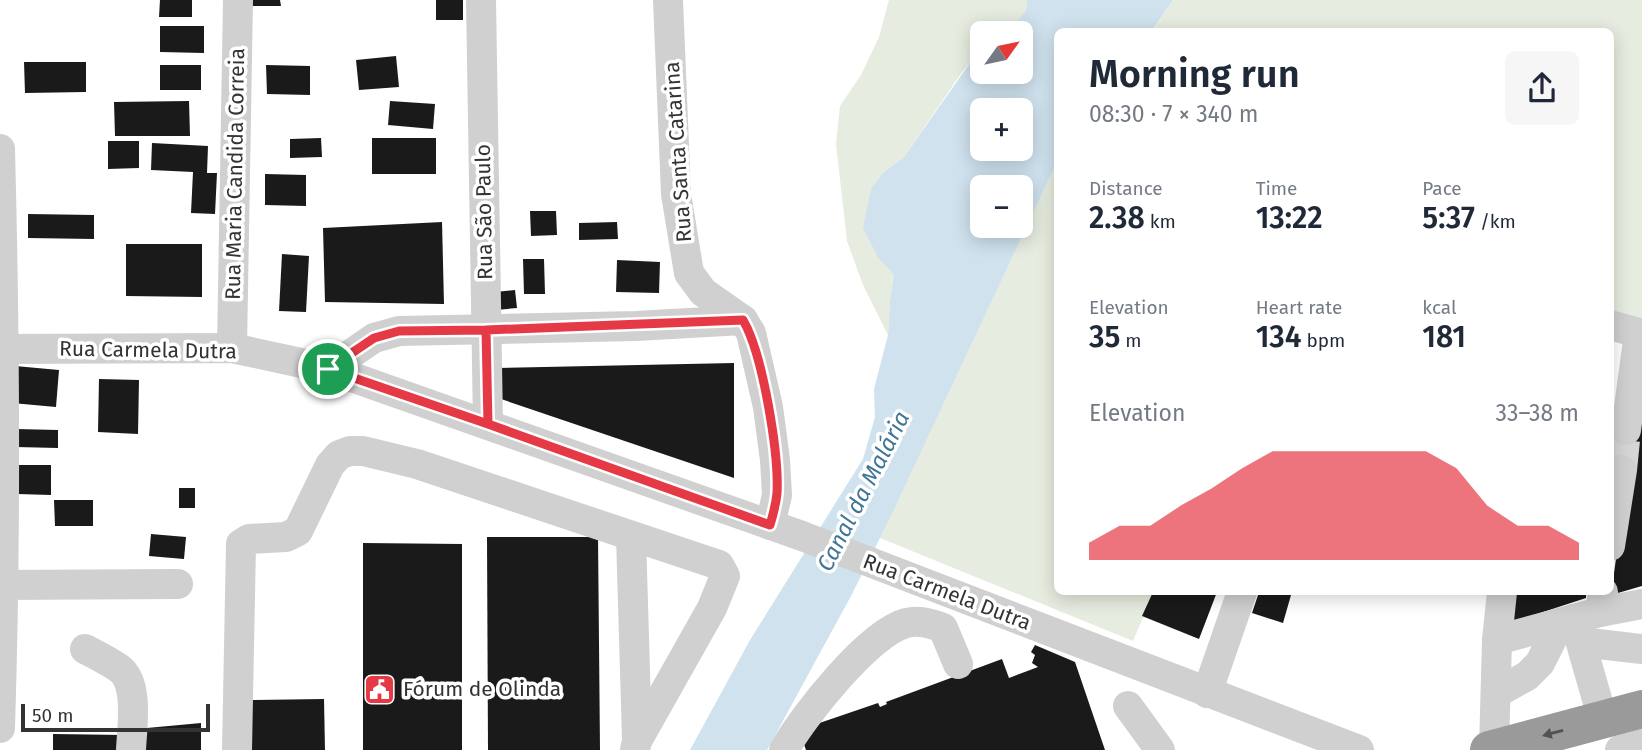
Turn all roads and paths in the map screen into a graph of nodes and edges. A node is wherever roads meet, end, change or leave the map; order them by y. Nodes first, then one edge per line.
1 (238, 0) edge
2 (481, 0) edge
3 (668, 0) edge
4 (0, 149) edge
5 (743, 320) junction
6 (1614, 326) edge
7 (486, 330) junction
8 (1640, 334) edge
9 (232, 348) junction
10 (3, 349) edge
11 (328, 369) junction
12 (488, 424) junction
13 (1626, 430) tunnel mouth
14 (1622, 470) tunnel mouth
15 (1614, 521) edge
16 (770, 525) junction
17 (631, 536) junction
18 (178, 584) dead end
19 (2, 585) edge
20 (1241, 595) edge
21 (1502, 595) edge
22 (1642, 604) edge
23 (1583, 617) edge
24 (1497, 640) junction
25 (85, 649) dead end
26 (1642, 649) edge
27 (958, 664) dead end
28 (1207, 693) junction
29 (1496, 693) junction
30 (1128, 706) dead end
31 (1642, 709) edge
32 (0, 728) edge
33 (1612, 735) edge
34 (1642, 744) edge
35 (636, 746) edge
36 (1492, 749) edge
37 (131, 750) edge
38 (237, 750) edge
39 (784, 750) edge
40 (1160, 750) edge
41 (1359, 750) edge

1 - 9 street, Rua Maria Candida Correia
2 - 7 street, Rua São Paulo
3 - 5 street, Rua Santa Catarina
4 - 10 street
5 - 7 street
5 - 16 street
6 - 8 street
7 - 11 street
7 - 12 street, Rua São Paulo
8 - 13 street
9 - 10 street, Rua Carmela Dutra
9 - 11 street, Rua Carmela Dutra
10 - 19 street
11 - 12 street, Rua Carmela Dutra
12 - 16 street, Rua Carmela Dutra
14 - 15 street
16 - 28 street, Rua Carmela Dutra
17 - 35 street
17 - 35 street
17 - 38 street
18 - 19 street
19 - 32 street
20 - 28 street
21 - 24 street
22 - 23 street
23 - 24 street
23 - 26 street
23 - 29 street
23 - 33 street
24 - 29 street
25 - 37 street
27 - 39 street
28 - 41 street, Rua Carmela Dutra
29 - 36 street
30 - 40 street
31 - 33 highway
33 - 34 street
33 -> 36 highway

